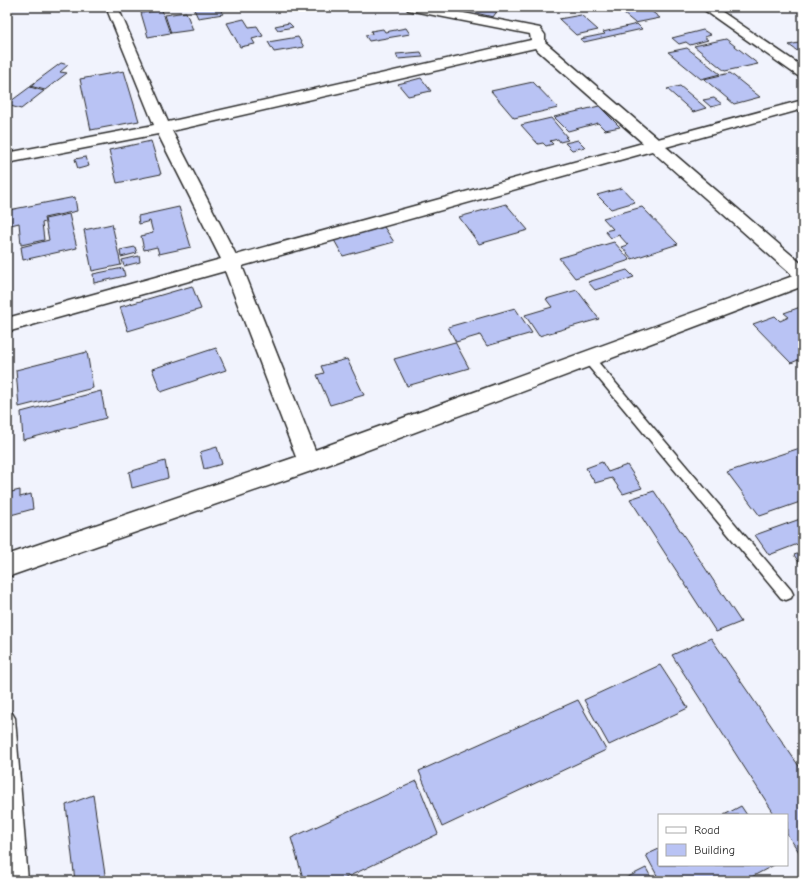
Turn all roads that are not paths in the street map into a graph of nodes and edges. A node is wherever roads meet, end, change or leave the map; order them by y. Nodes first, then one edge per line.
1 (115, 7) edge
2 (413, 7) edge
3 (712, 8) edge
4 (538, 43) junction
5 (803, 73) edge
6 (803, 104) edge
7 (163, 128) junction
8 (655, 146) junction
9 (7, 158) edge
10 (232, 262) junction
11 (803, 275) edge
12 (803, 278) edge
13 (7, 325) edge
14 (588, 358) junction
15 (309, 462) junction
16 (7, 566) edge
17 (786, 594) dead end
18 (7, 718) edge
19 (20, 881) edge

1 - 7 street
2 - 4 street
3 - 5 street
4 - 7 street
4 - 8 street
6 - 8 street
7 - 9 street
7 - 10 street
8 - 10 street
8 - 11 street
10 - 13 street
10 - 15 street
12 - 14 street
14 - 15 street
14 - 17 lane
15 - 16 street
18 - 19 lane

